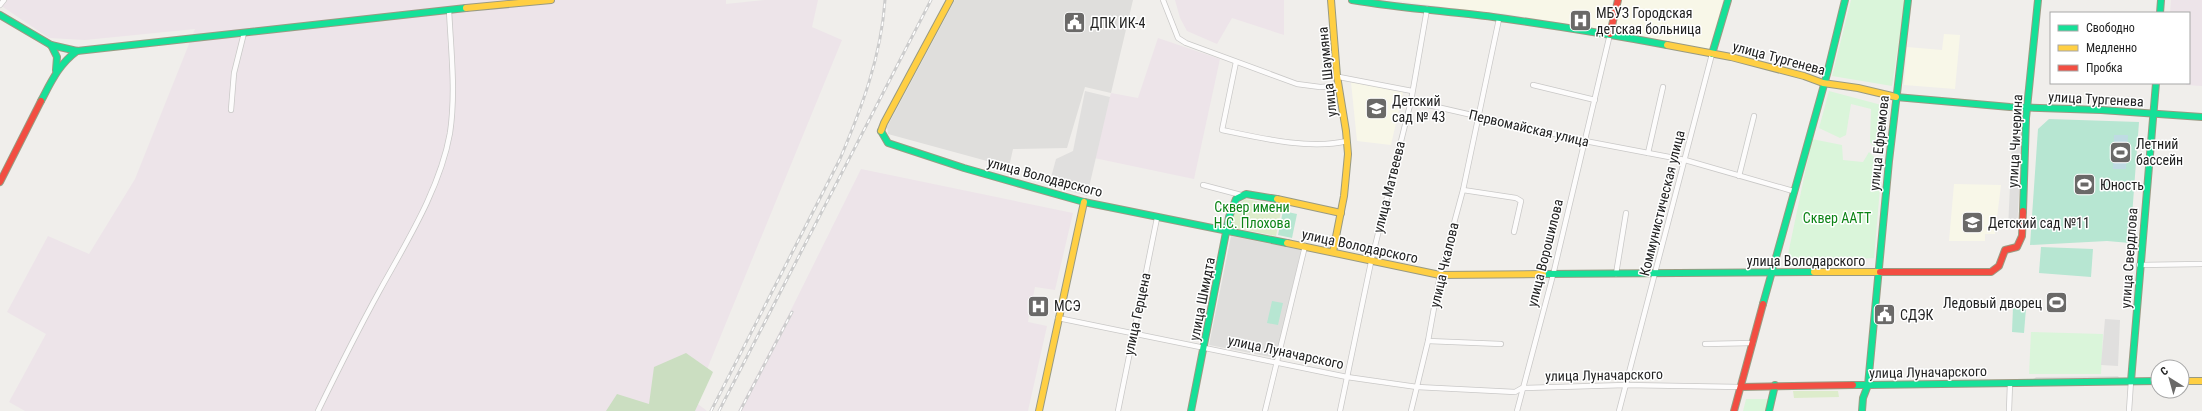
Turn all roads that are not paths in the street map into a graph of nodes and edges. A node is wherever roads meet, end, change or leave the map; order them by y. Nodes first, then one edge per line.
1 (4, 0) edge
2 (551, 0) edge
3 (950, 0) edge
4 (1162, 0) edge
5 (1331, 0) edge
6 (1352, 0) edge
7 (1618, 0) edge
8 (1728, 0) edge
9 (1845, 0) edge
10 (1908, 0) edge
11 (2038, 0) edge
12 (2161, 0) edge
13 (0, 5) edge
14 (1427, 9) junction
15 (449, 10) junction
16 (2160, 12) edge
17 (0, 15) edge
18 (1499, 19) junction
19 (244, 33) junction
20 (1610, 34) junction
21 (51, 45) junction
22 (77, 51) junction
23 (1712, 54) junction
24 (1236, 62) junction
25 (56, 72) junction
26 (1339, 77) dead end
27 (1824, 83) junction
28 (2156, 84) edge
29 (1533, 85) dead end
30 (1338, 86) junction
31 (1663, 87) dead end
32 (1412, 91) junction
33 (1896, 97) junction
34 (1595, 100) junction
35 (1411, 101) junction
36 (2028, 108) junction
37 (230, 110) dead end
38 (2153, 114) junction
39 (1477, 116) junction
40 (1754, 116) dead end
41 (2202, 117) edge
42 (1347, 141) junction
43 (1585, 141) junction
44 (1648, 153) junction
45 (1684, 160) junction
46 (1739, 176) junction
47 (0, 182) edge
48 (1203, 185) dead end
49 (1462, 190) junction
50 (1793, 191) junction
51 (1240, 195) junction
52 (1084, 202) junction
53 (1341, 213) junction
54 (1626, 213) dead end
55 (1157, 218) junction
56 (1227, 230) junction
57 (1514, 232) dead end
58 (1305, 246) junction
59 (1333, 252) junction
60 (1371, 262) junction
61 (2202, 264) edge
62 (2139, 265) junction
63 (1997, 270) joint
64 (1880, 272) junction
65 (1771, 273) junction
66 (1616, 274) junction
67 (1656, 274) junction
68 (1440, 275) junction
69 (1553, 275) junction
70 (1058, 318) junction
71 (1133, 334) junction
72 (1428, 340) junction
73 (1753, 343) junction
74 (1501, 344) dead end
75 (1705, 344) dead end
76 (1205, 347) junction
77 (1276, 361) junction
78 (1347, 377) junction
79 (2131, 381) junction
80 (2150, 381) edge
81 (2190, 381) edge
82 (2202, 381) edge
83 (2010, 383) junction
84 (1775, 385) junction
85 (1868, 385) junction
86 (1626, 386) junction
87 (1417, 387) junction
88 (1741, 387) junction
89 (1522, 388) junction
90 (318, 411) edge
91 (1039, 411) edge
92 (1118, 411) edge
93 (1191, 411) edge
94 (1265, 411) edge
95 (1340, 411) edge
96 (1411, 411) edge
97 (1517, 411) edge
98 (1619, 411) edge
99 (1734, 411) edge
100 (1769, 411) edge
101 (1862, 411) edge
102 (2009, 411) edge
103 (2129, 411) edge

1 - 13 street
2 - 15 main road
3 - 52 main road, улица Володарского
4 - 24 street
5 - 30 main road, улица Шаумяна
6 - 14 main road, улица Тургенева
7 - 20 main road, улица Ворошилова
8 - 23 main road, Коммунистическая улица
9 - 27 main road
10 - 33 main road, улица Ефремова
11 - 36 main road, улица Чичерина
12 - 16 main road
14 - 18 main road, улица Тургенева
14 - 32 street, улица Матвеева
15 - 19 main road
15 - 90 street
17 - 21 main road
18 - 20 main road, улица Тургенева
18 - 39 street, улица Чкалова
19 - 22 main road
19 - 37 street
20 - 23 main road, улица Тургенева
20 - 34 street, улица Ворошилова
21 - 22 main road
21 - 25 main road
22 - 25 main road
23 - 27 main road, улица Тургенева
23 - 45 street, Коммунистическая улица
24 - 30 street
24 - 42 street
25 - 47 main road
26 - 32 street
27 - 33 main road, улица Тургенева
27 - 50 main road
28 - 38 main road, улица Свердлова
29 - 34 street
30 - 42 main road, улица Шаумяна
31 - 44 street
32 - 35 street, улица Матвеева
33 - 36 main road, улица Тургенева
33 - 64 main road, улица Ефремова
34 - 43 street, улица Ворошилова
35 - 39 street, Первомайская улица
35 - 60 street, улица Матвеева
36 - 38 main road, улица Тургенева
36 - 63 main road, улица Чичерина
38 - 41 main road, улица Тургенева
38 - 62 main road, улица Свердлова
39 - 43 street, Первомайская улица
39 - 49 street, улица Чкалова
40 - 46 street
42 - 53 main road, улица Шаумяна
43 - 44 street, Первомайская улица
43 - 69 street, улица Ворошилова
44 - 45 street, Первомайская улица
45 - 46 street, Первомайская улица
45 - 67 street, Коммунистическая улица
46 - 50 street, Первомайская улица
48 - 51 street, улица Володарского
49 - 57 street
49 - 68 street, улица Чкалова
50 - 65 main road
51 - 53 main road, улица Володарского
51 - 56 main road, улица Шмидта
52 - 55 main road, улица Володарского
52 - 70 main road
53 - 59 main road, улица Шаумяна
54 - 66 street
55 - 56 main road, улица Володарского
55 - 71 street, улица Герцена
56 - 58 main road, улица Володарского
56 - 76 main road, улица Шмидта
58 - 59 main road, улица Володарского
58 - 77 street
59 - 60 main road, улица Володарского
60 - 68 main road, улица Володарского
60 - 78 street, улица Матвеева
61 - 62 street
62 - 79 main road, улица Свердлова
63 - 64 main road, улица Володарского
64 - 65 main road, улица Володарского
64 - 85 main road, улица Ефремова
65 - 67 main road, улица Володарского
65 - 73 main road
66 - 67 main road, улица Володарского
66 - 69 main road, улица Володарского
67 - 86 street, Коммунистическая улица
68 - 69 main road, улица Володарского
68 - 72 street, улица Чкалова
69 - 89 street, улица Ворошилова
70 - 71 street, улица Луначарского
70 - 91 main road
71 - 76 street, улица Луначарского
71 - 92 street, улица Герцена
72 - 74 street
72 - 87 street, улица Чкалова
73 - 75 street
73 - 88 main road
76 - 77 street, улица Луначарского
76 - 93 main road, улица Шмидта
77 - 78 street, улица Луначарского
77 - 94 street
78 - 87 street, улица Луначарского
78 - 95 street, улица Матвеева
79 - 80 main road, улица Луначарского
79 - 83 main road, улица Луначарского
79 - 103 street, улица Свердлова
81 - 82 main road
83 - 85 main road, улица Луначарского
83 - 102 street
84 - 85 main road, улица Луначарского
84 - 88 main road, улица Луначарского
84 - 100 main road
85 - 101 main road, улица Ефремова
86 - 88 street, улица Луначарского
86 - 89 street, улица Луначарского
86 - 98 street, Коммунистическая улица
87 - 89 street, улица Луначарского
87 - 96 street, улица Чкалова
88 - 99 main road
89 - 97 street, улица Ворошилова

